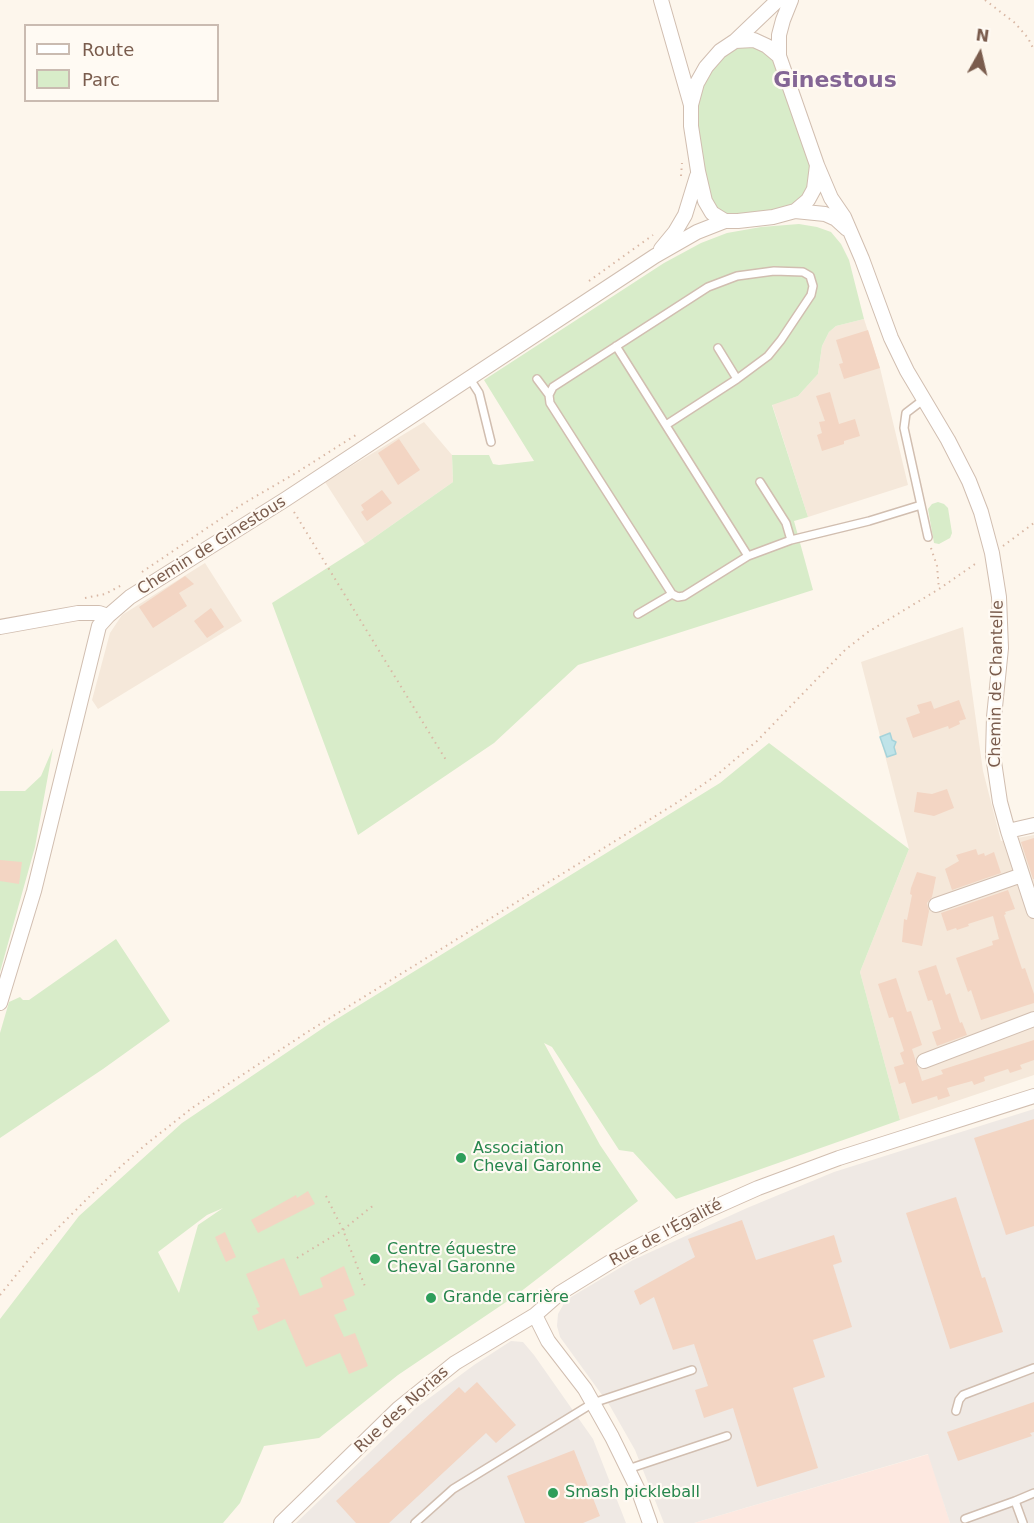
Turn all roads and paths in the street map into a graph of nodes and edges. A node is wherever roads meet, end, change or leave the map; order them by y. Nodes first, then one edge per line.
1 (661, 0) edge
2 (778, 0) edge
3 (791, 0) edge
4 (986, 0) edge
5 (735, 41) junction
6 (1034, 50) edge
7 (779, 56) junction
8 (680, 62) junction
9 (706, 67) junction
10 (691, 105) junction
11 (681, 153) dead end
12 (817, 165) junction
13 (698, 171) junction
14 (681, 177) dead end
15 (795, 212) junction
16 (725, 221) junction
17 (850, 231) junction
18 (657, 232) dead end
19 (655, 256) junction
20 (588, 282) dead end
21 (616, 346) junction
22 (718, 348) dead end
23 (470, 379) junction
24 (537, 379) dead end
25 (737, 379) junction
26 (549, 395) junction
27 (923, 400) junction
28 (666, 425) junction
29 (360, 432) dead end
30 (492, 442) dead end
31 (760, 482) dead end
32 (286, 499) junction
33 (921, 506) junction
34 (1034, 523) edge
35 (928, 537) joint
36 (791, 540) junction
37 (999, 548) dead end
38 (748, 556) junction
39 (986, 558) dead end
40 (136, 576) dead end
41 (129, 580) dead end
42 (939, 589) junction
43 (672, 594) junction
44 (82, 599) dead end
45 (638, 614) dead end
46 (108, 616) junction
47 (0, 627) edge
48 (446, 760) dead end
49 (1034, 825) edge
50 (1008, 831) junction
51 (1022, 874) junction
52 (936, 905) dead end
53 (1034, 911) edge
54 (0, 1003) edge
55 (1034, 1019) edge
56 (924, 1061) dead end
57 (1034, 1096) edge
58 (326, 1196) dead end
59 (376, 1206) dead end
60 (343, 1230) junction
61 (297, 1258) dead end
62 (366, 1289) dead end
63 (0, 1294) edge
64 (535, 1315) junction
65 (1034, 1368) edge
66 (692, 1370) dead end
67 (593, 1403) junction
68 (956, 1411) dead end
69 (727, 1436) dead end
70 (628, 1469) junction
71 (1034, 1493) edge
72 (1015, 1501) junction
73 (965, 1519) dead end
74 (281, 1523) edge
75 (415, 1523) edge
76 (650, 1523) edge
77 (1023, 1523) edge

1 - 8 street
2 - 5 street, Chemin de Ginestous
3 - 7 street
4 - 6 path
5 - 7 street
5 - 9 street, Chemin de Ginestous
7 - 12 street
8 - 9 street
8 - 10 street
9 - 10 street, Chemin de Ginestous
10 - 13 street, Chemin de Ginestous
11 - 14 path
12 - 15 street
12 - 17 street, Chemin de Chantelle
13 - 16 street, Chemin de Ginestous
13 - 19 street, Chemin de Ginestous
15 - 16 street, Chemin de Ginestous
15 - 17 street
16 - 19 street, Chemin de Ginestous
17 - 27 street, Chemin de Chantelle
18 - 20 path
19 - 23 street, Chemin de Ginestous
21 - 25 lane
21 - 26 lane
21 - 28 lane
22 - 25 lane
23 - 30 lane
23 - 32 street, Chemin de Ginestous
24 - 26 lane
25 - 28 lane
26 - 43 lane
27 - 33 lane
27 - 50 street, Chemin de Chantelle
28 - 38 lane
29 - 40 path
31 - 36 lane
32 - 46 street, Chemin de Ginestous
32 - 48 path
33 - 35 lane
33 - 36 lane
34 - 37 path
35 - 42 path
36 - 38 lane
38 - 43 lane
39 - 42 path
41 - 44 path
42 - 63 path
43 - 45 lane
46 - 47 street
46 - 54 street, Chemin de Ginestous
49 - 50 street
50 - 51 street, Chemin de Chantelle
51 - 52 street
51 - 53 street, Chemin de Chantelle
55 - 56 street
57 - 64 street, Rue de l'Égalité
58 - 60 path
59 - 60 path
60 - 61 path
60 - 62 path
64 - 67 street
64 - 74 street, Rue des Norias
65 - 68 lane
66 - 67 lane
67 - 70 street
67 - 75 lane
69 - 70 lane
70 - 76 street
71 - 72 lane
72 - 73 lane
72 - 77 lane

